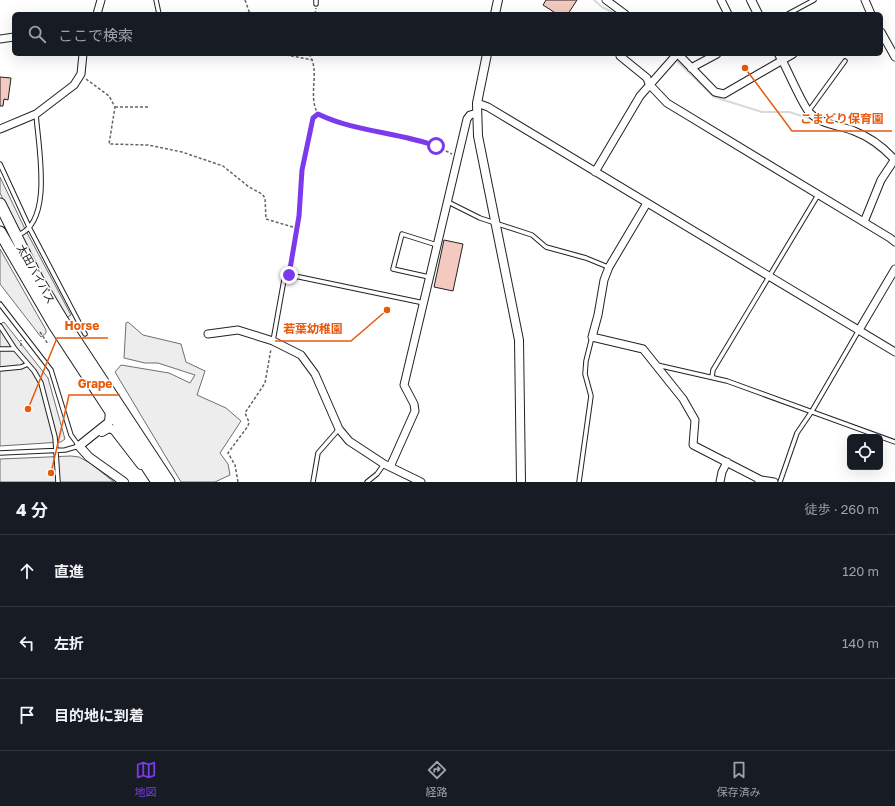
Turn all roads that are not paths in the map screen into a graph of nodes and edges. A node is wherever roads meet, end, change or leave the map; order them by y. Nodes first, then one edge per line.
1 (102, 0) edge
2 (156, 0) edge
3 (498, 0) edge
4 (606, 0) edge
5 (721, 0) edge
6 (751, 0) edge
7 (814, 0) edge
8 (865, 0) edge
9 (97, 12) edge
10 (159, 12) edge
11 (495, 12) edge
12 (622, 12) edge
13 (727, 12) edge
14 (757, 12) edge
15 (792, 12) edge
16 (870, 12) edge
17 (883, 36) edge
18 (12, 37) edge
19 (0, 39) edge
20 (83, 56) edge
21 (487, 56) edge
22 (620, 56) dead end
23 (675, 56) edge
24 (679, 56) edge
25 (712, 56) edge
26 (780, 57) edge
27 (895, 57) edge
28 (845, 61) dead end
29 (691, 68) junction
30 (649, 84) junction
31 (477, 103) junction
32 (808, 112) junction
33 (477, 113) junction
34 (36, 114) junction
35 (0, 129) edge
36 (895, 159) edge
37 (0, 164) edge
38 (595, 172) junction
39 (818, 194) junction
40 (448, 202) junction
41 (647, 203) junction
42 (0, 204) edge
43 (496, 222) junction
44 (864, 222) junction
45 (30, 229) junction
46 (0, 232) edge
47 (16, 236) junction
48 (895, 242) edge
49 (438, 245) junction
50 (609, 267) junction
51 (895, 269) edge
52 (430, 277) junction
53 (769, 277) junction
54 (424, 303) junction
55 (0, 304) edge
56 (0, 326) edge
57 (859, 330) junction
58 (85, 334) dead end
59 (208, 334) dead end
60 (592, 337) junction
61 (273, 341) junction
62 (15, 348) junction
63 (0, 349) edge
64 (895, 352) edge
65 (28, 364) junction
66 (655, 365) junction
67 (0, 369) edge
68 (712, 377) junction
69 (110, 411) junction
70 (812, 411) junction
71 (340, 429) junction
72 (96, 434) junction
73 (895, 442) edge
74 (79, 446) junction
75 (57, 450) junction
76 (0, 453) edge
77 (727, 462) junction
78 (387, 465) junction
79 (149, 469) junction
80 (760, 481) edge
81 (58, 482) edge
82 (124, 482) edge
83 (157, 482) edge
84 (169, 482) edge
85 (313, 482) edge
86 (367, 482) edge
87 (421, 482) edge
88 (522, 482) edge
89 (579, 482) edge
90 (720, 482) edge
91 (774, 482) edge
92 (780, 482) edge

1 - 9 street
2 - 10 lane
3 - 11 street
4 - 12 street
5 - 13 street
6 - 14 street
7 - 15 lane
8 - 16 street
17 - 27 street
18 - 19 street
20 - 34 street
21 - 31 street
22 - 30 street
23 - 30 street
24 - 29 street
25 - 29 street
26 - 29 street
26 - 32 street
28 - 32 lane
30 - 38 street
30 - 39 street
31 - 33 street
31 - 38 street
32 - 36 street
33 - 40 street
33 - 43 street
34 - 35 street
34 - 45 lane
36 - 44 street
37 - 45 lane
38 - 41 street
39 - 44 street
39 - 53 lane
40 - 43 lane
40 - 49 street
41 - 50 street
41 - 53 street
42 - 47 highway, 太田バイパス
43 - 50 lane
43 - 88 street
44 - 48 street
45 - 47 lane
45 - 58 lane
46 - 69 highway, 太田バイパス
47 - 84 highway, 太田バイパス
49 - 52 street
49 - 52 lane
50 - 60 street
51 - 57 street
52 - 54 street
53 - 57 street
53 - 68 lane
54 - 61 lane
54 - 78 street
55 - 74 lane
56 - 62 lane
57 - 64 street
57 - 70 lane
59 - 61 street
60 - 66 street
60 - 89 lane
61 - 71 street
62 - 63 lane
62 - 65 lane
65 - 67 lane
65 - 75 lane
66 - 68 lane
66 - 77 street
68 - 70 lane
69 - 72 street
69 - 79 highway, 太田バイパス
70 - 73 lane
70 - 92 lane
71 - 78 street
71 - 85 lane
72 - 74 street
72 - 79 street
74 - 75 lane
74 - 82 street
75 - 76 lane
75 - 81 lane
77 - 80 street
77 - 90 street
78 - 86 lane
78 - 87 street
79 - 83 highway, 太田バイパス
80 - 91 street

